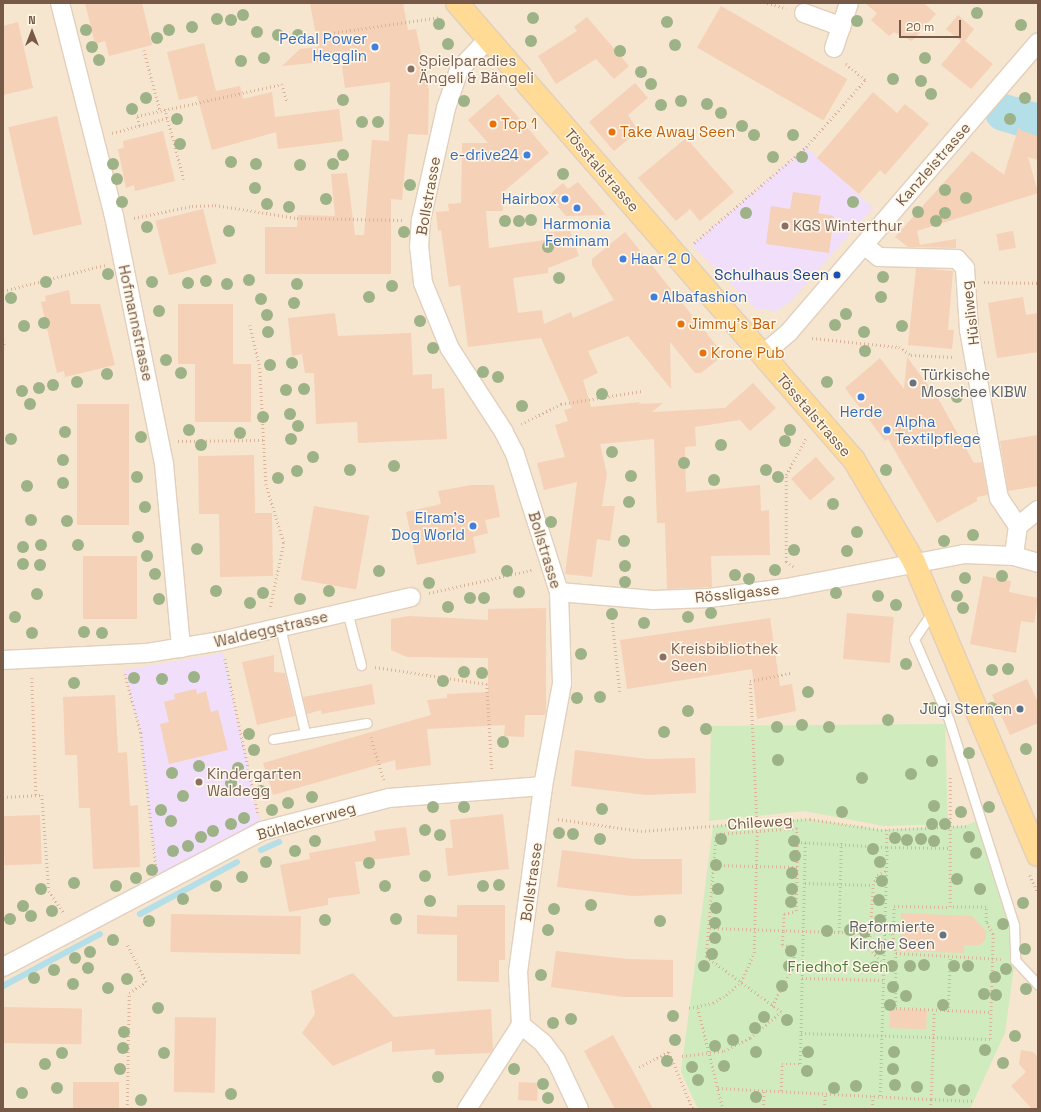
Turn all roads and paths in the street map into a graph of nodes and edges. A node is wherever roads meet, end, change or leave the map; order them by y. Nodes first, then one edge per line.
1 (60, 3) edge
2 (849, 3) edge
3 (449, 10) edge
4 (804, 13) dead end
5 (842, 27) junction
6 (318, 36) dead end
7 (487, 40) junction
8 (1038, 42) edge
9 (834, 48) joint
10 (144, 50) dead end
11 (288, 102) dead end
12 (165, 109) junction
13 (160, 110) junction
14 (167, 118) junction
15 (139, 126) junction
16 (107, 135) dead end
17 (184, 179) dead end
18 (422, 220) junction
19 (115, 222) junction
20 (692, 245) dead end
21 (864, 245) junction
22 (123, 260) junction
23 (966, 282) junction
24 (1038, 283) edge
25 (3, 291) edge
26 (250, 325) dead end
27 (812, 338) dead end
28 (3, 340) edge
29 (5, 348) dead end
30 (762, 355) junction
31 (976, 358) junction
32 (642, 392) dead end
33 (504, 432) junction
34 (807, 436) dead end
35 (264, 440) junction
36 (160, 444) junction
37 (1038, 510) edge
38 (1018, 526) junction
39 (1014, 556) junction
40 (914, 562) junction
41 (1038, 563) edge
42 (795, 568) dead end
43 (535, 570) dead end
44 (559, 592) junction
45 (610, 596) junction
46 (411, 598) joint
47 (934, 610) junction
48 (347, 611) junction
49 (274, 621) junction
50 (181, 648) junction
51 (223, 653) dead end
52 (3, 660) edge
53 (361, 665) joint
54 (124, 670) dead end
55 (32, 674) dead end
56 (790, 674) dead end
57 (620, 692) dead end
58 (367, 723) joint
59 (305, 733) junction
60 (273, 739) dead end
61 (950, 774) dead end
62 (543, 786) junction
63 (493, 790) junction
64 (36, 796) junction
65 (3, 797) edge
66 (389, 798) junction
67 (540, 817) junction
68 (979, 820) junction
69 (756, 821) junction
70 (951, 827) junction
71 (887, 830) junction
72 (262, 831) junction
73 (757, 831) junction
74 (797, 842) junction
75 (806, 842) junction
76 (841, 843) junction
77 (887, 846) junction
78 (951, 848) junction
79 (1038, 855) edge
80 (716, 865) junction
81 (756, 867) junction
82 (797, 867) junction
83 (887, 870) junction
84 (804, 883) junction
85 (840, 884) junction
86 (873, 885) junction
87 (158, 886) junction
88 (950, 907) junction
89 (710, 928) junction
90 (74, 929) junction
91 (755, 930) junction
92 (782, 931) junction
93 (803, 931) junction
94 (839, 932) junction
95 (870, 933) junction
96 (885, 934) junction
97 (893, 934) junction
98 (127, 945) dead end
99 (896, 953) junction
100 (950, 959) junction
101 (991, 959) junction
102 (1015, 960) junction
103 (884, 964) junction
104 (3, 967) edge
105 (802, 978) junction
106 (884, 980) junction
107 (741, 982) junction
108 (1038, 985) edge
109 (772, 1006) junction
110 (690, 1008) dead end
111 (698, 1008) junction
112 (934, 1011) junction
113 (948, 1012) junction
114 (991, 1012) junction
115 (521, 1025) junction
116 (801, 1033) junction
117 (882, 1036) junction
118 (933, 1037) junction
119 (710, 1055) junction
120 (682, 1056) dead end
121 (639, 1067) dead end
122 (718, 1088) junction
123 (764, 1090) junction
124 (781, 1091) junction
125 (825, 1093) junction
126 (873, 1096) junction
127 (880, 1096) junction
128 (931, 1099) junction
129 (974, 1101) dead end
130 (127, 1109) edge
131 (467, 1109) edge
132 (579, 1109) edge
133 (693, 1109) edge
134 (723, 1109) edge
135 (763, 1109) edge
136 (824, 1109) edge
137 (872, 1109) edge
138 (930, 1109) edge

1 - 19 street, Hofmannstrasse
2 - 5 street
3 - 6 path
3 - 7 main road, Tösstalstrasse
4 - 5 street
5 - 9 street
7 - 18 street, Bollstrasse
7 - 30 main road, Tösstalstrasse
8 - 21 street, Kanzleistrasse
9 - 20 path
10 - 13 path
11 - 12 path
12 - 13 path
12 - 14 path
13 - 15 path
14 - 15 path
14 - 17 path
15 - 16 path
18 - 19 path
18 - 33 street, Bollstrasse
19 - 22 street, Hofmannstrasse
21 - 23 street, Hüsliweg
21 - 30 street, Kanzleistrasse
22 - 25 path
22 - 36 street, Hofmannstrasse
23 - 24 path
23 - 31 street, Hüsliweg
26 - 35 path
27 - 31 path
28 - 29 path
30 - 40 main road, Tösstalstrasse
31 - 38 street, Hüsliweg
32 - 33 path
33 - 44 street, Bollstrasse
34 - 42 path
35 - 36 path
35 - 49 path
36 - 50 street, Hofmannstrasse
37 - 38 street
38 - 39 street
39 - 40 street, Rössligasse
39 - 41 street, Rössligasse
40 - 45 street, Rössligasse
40 - 47 main road, Tösstalstrasse
43 - 46 path
44 - 45 street, Rössligasse
44 - 62 street, Bollstrasse
45 - 57 path
46 - 48 street, Waldeggstrasse
47 - 68 lane
47 - 79 main road, Tösstalstrasse
48 - 49 street, Waldeggstrasse
48 - 53 lane
49 - 50 street, Waldeggstrasse
49 - 59 lane
50 - 52 street, Waldeggstrasse
51 - 72 path
53 - 63 path
54 - 87 path
55 - 64 path
56 - 69 path
58 - 59 lane
58 - 66 path
59 - 60 lane
61 - 70 path
62 - 63 street, Bühlackerweg
62 - 67 street, Bollstrasse
63 - 66 street, Bühlackerweg
64 - 65 path
64 - 90 path
66 - 72 street, Bühlackerweg
67 - 69 path, Chileweg
67 - 115 street, Bollstrasse
68 - 70 path, Chileweg
68 - 102 lane
69 - 71 path, Chileweg
69 - 73 path
70 - 71 path, Chileweg
70 - 78 path
71 - 77 path
72 - 87 street, Bühlackerweg
73 - 74 path
73 - 80 path
73 - 81 path
74 - 75 path
74 - 82 path
75 - 76 path
75 - 84 path
76 - 77 path
76 - 85 path
77 - 78 path
77 - 83 path
78 - 88 path
80 - 81 path
80 - 89 path
81 - 82 path
81 - 91 path
82 - 92 path
83 - 86 path
83 - 96 path
84 - 85 path
84 - 93 path
85 - 86 path
85 - 94 path
86 - 95 path
87 - 90 street, Bühlackerweg
88 - 97 path
88 - 101 path
89 - 91 path
89 - 107 path
90 - 104 street, Bühlackerweg
91 - 92 path
91 - 107 path
92 - 93 path
92 - 109 path
93 - 94 path
93 - 105 path
94 - 95 path
95 - 103 path
96 - 97 path
96 - 103 path
97 - 99 path
98 - 130 path
99 - 100 path
99 - 112 path
100 - 101 path
100 - 113 path
101 - 102 path
101 - 114 path
102 - 108 lane
103 - 106 path
105 - 106 path
105 - 116 path
106 - 117 path
107 - 109 path
107 - 111 path
109 - 119 path
110 - 111 path
111 - 119 path
112 - 113 path
112 - 118 path
113 - 114 path
114 - 118 path
115 - 131 street
115 - 132 street
116 - 117 path
116 - 124 path
117 - 118 path
117 - 127 path
118 - 128 path
119 - 120 path
119 - 122 path
121 - 133 path
122 - 123 path
122 - 134 path
123 - 124 path
123 - 135 path
124 - 125 path
125 - 126 path
125 - 136 path
126 - 127 path
126 - 137 path
127 - 128 path
128 - 129 path
128 - 138 path

